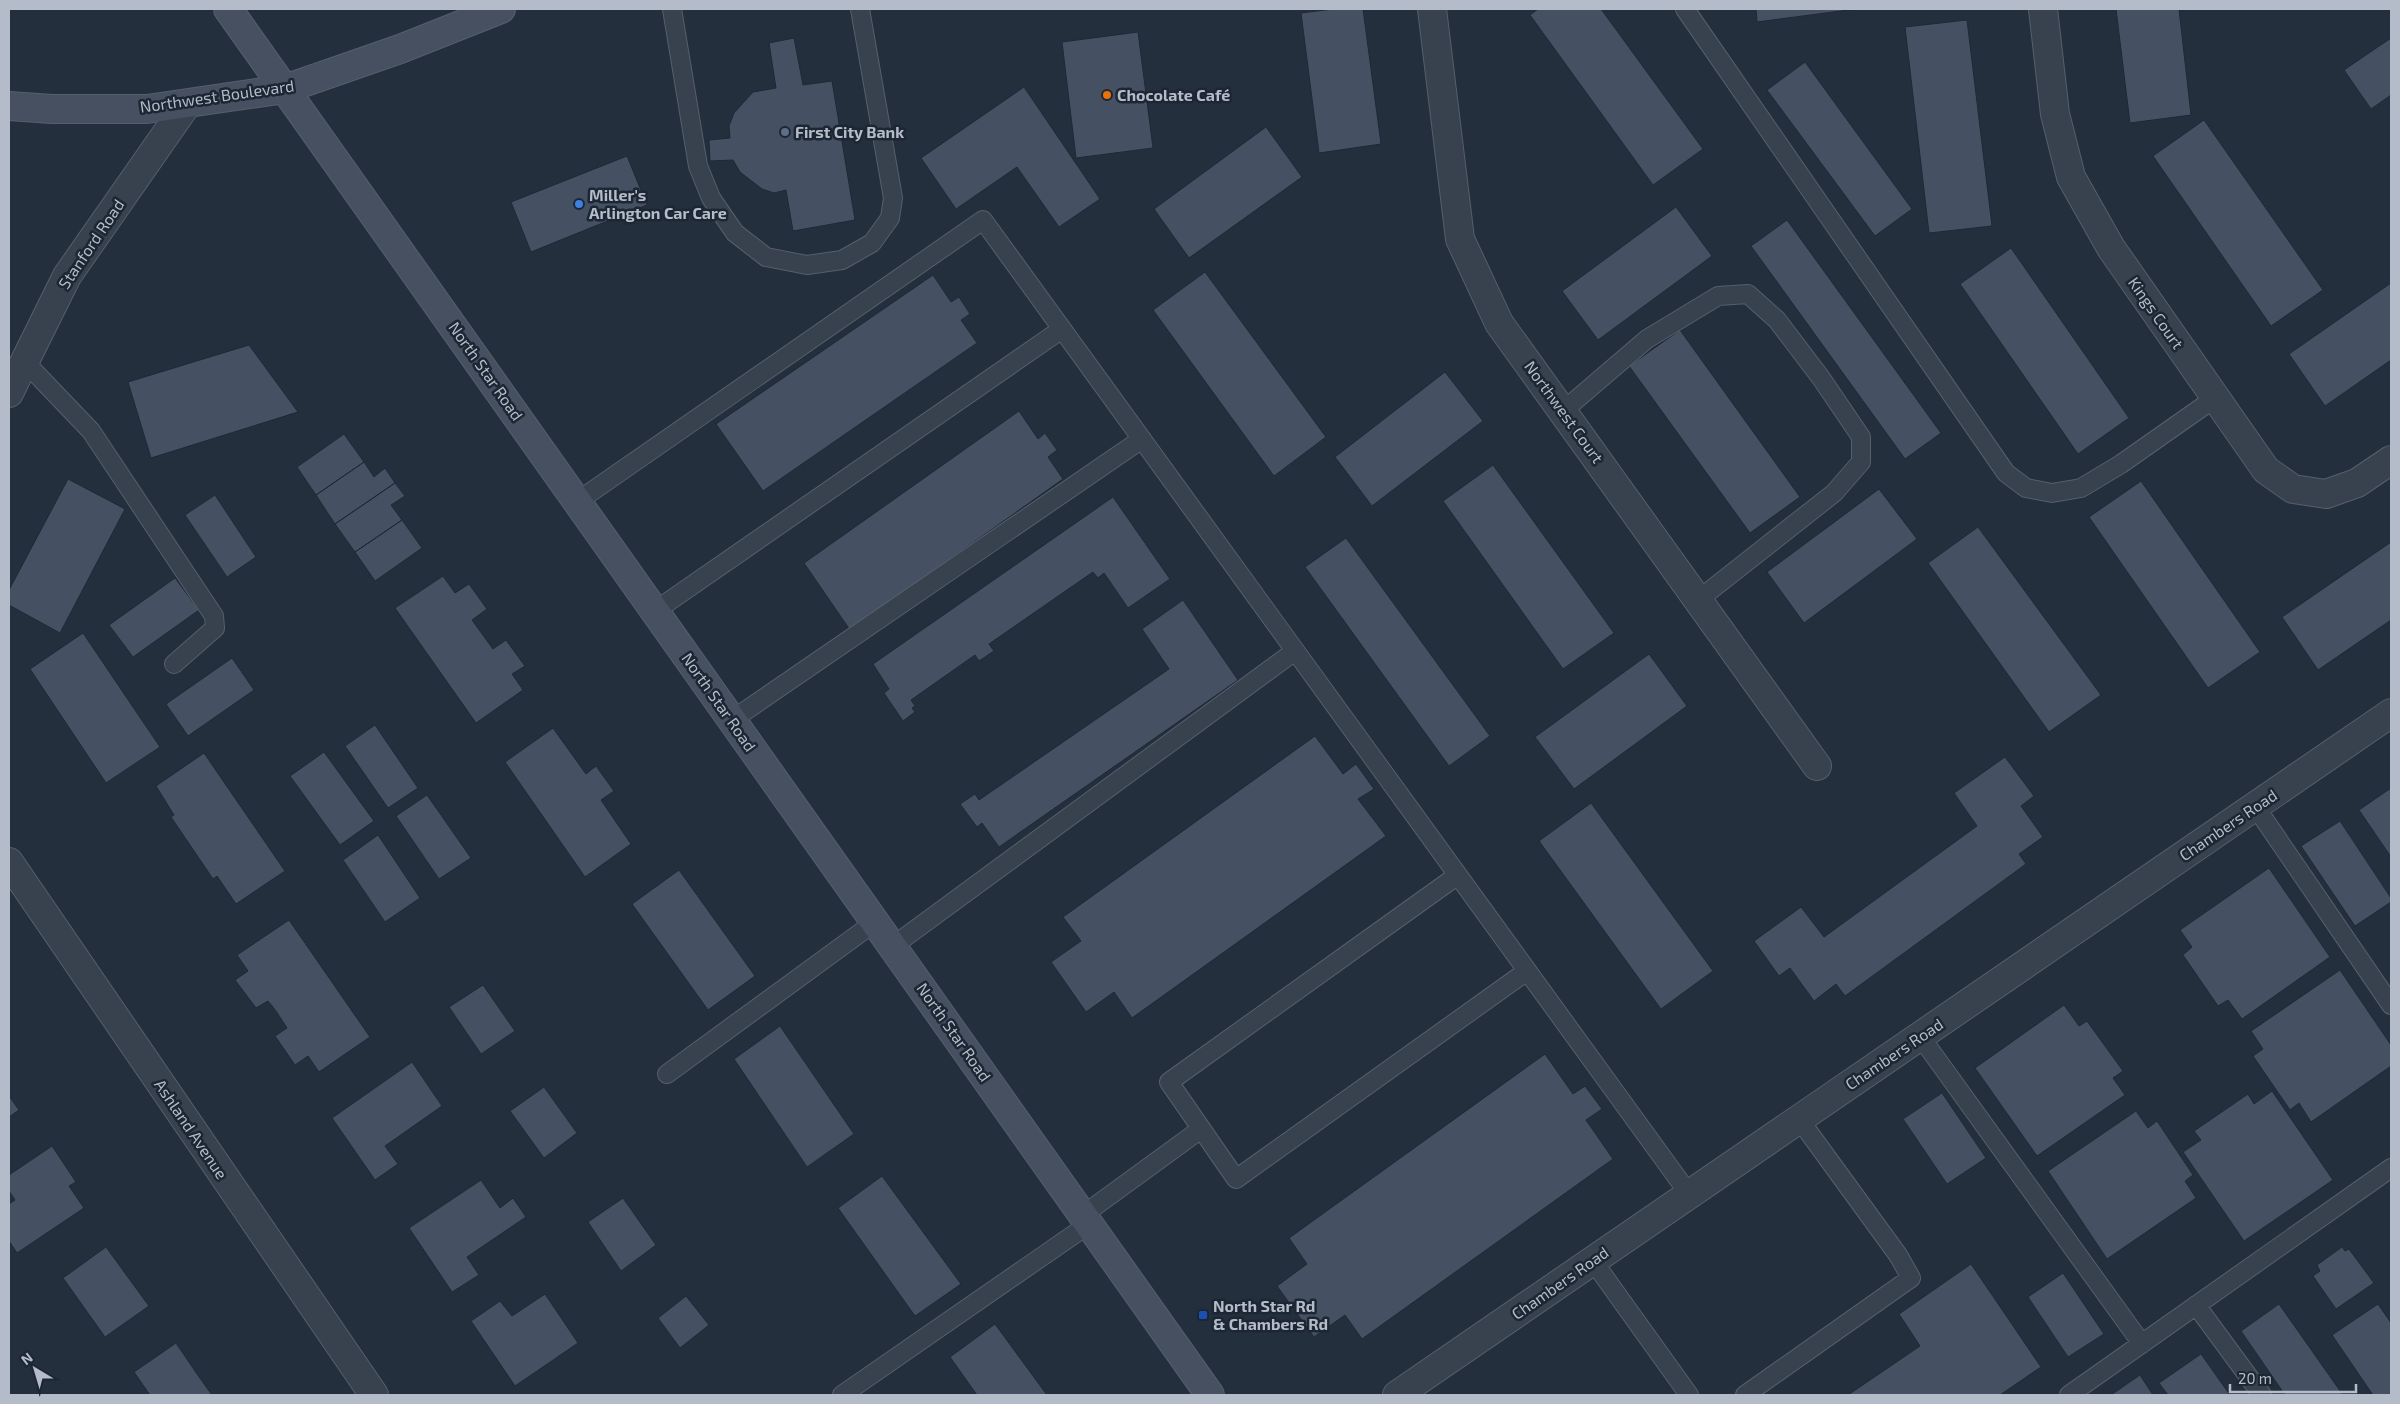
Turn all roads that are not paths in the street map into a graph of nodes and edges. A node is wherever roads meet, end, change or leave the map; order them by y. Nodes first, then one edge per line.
1 (228, 9) edge
2 (501, 9) edge
3 (672, 9) edge
4 (860, 9) edge
5 (1432, 9) edge
6 (1685, 9) edge
7 (2043, 9) edge
8 (285, 89) junction
9 (187, 104) junction
10 (9, 106) edge
11 (1062, 329) junction
12 (26, 362) junction
13 (9, 393) edge
14 (2216, 398) junction
15 (1563, 411) junction
16 (1142, 439) junction
17 (2391, 460) edge
18 (578, 501) junction
19 (1698, 600) junction
20 (655, 611) junction
21 (1295, 651) junction
22 (174, 664) dead end
23 (2391, 713) edge
24 (732, 720) junction
25 (1817, 766) dead end
26 (2256, 806) junction
27 (9, 862) edge
28 (1458, 875) junction
29 (875, 922) junction
30 (893, 946) junction
31 (1527, 971) junction
32 (2391, 1005) edge
33 (1920, 1036) junction
34 (667, 1074) dead end
35 (1799, 1119) junction
36 (1201, 1129) junction
37 (2391, 1168) edge
38 (1689, 1194) junction
39 (1086, 1219) junction
40 (1593, 1261) junction
41 (2196, 1305) junction
42 (2142, 1344) junction
43 (374, 1395) edge
44 (842, 1395) edge
45 (1210, 1395) edge
46 (1397, 1395) edge
47 (1689, 1395) edge
48 (1745, 1395) edge
49 (2069, 1395) edge
50 (2262, 1395) edge

1 - 8 street, North Star Road
2 - 8 street, Northwest Boulevard
3 - 4 lane
5 - 15 street, Northwest Court
6 - 14 lane
7 - 14 street, Kings Court
8 - 9 street, Northwest Boulevard
8 - 18 street, North Star Road
9 - 10 street, Northwest Boulevard
9 - 12 street, Stanford Road
11 - 16 lane
11 - 18 lane
11 - 20 lane
12 - 13 street, Stanford Road
12 - 22 lane
14 - 17 street, Kings Court
15 - 19 street, Northwest Court
15 - 19 lane
16 - 21 lane
16 - 24 lane
18 - 20 street, North Star Road
19 - 25 street, Northwest Court
20 - 24 street, North Star Road
21 - 28 lane
21 - 30 lane
23 - 26 street, Chambers Road
24 - 29 street, North Star Road
26 - 32 lane
26 - 33 street, Chambers Road
27 - 43 street, Ashland Avenue
28 - 31 lane
28 - 36 lane
29 - 30 street, North Star Road
29 - 34 lane
30 - 39 street, North Star Road
31 - 36 lane
31 - 38 lane
33 - 35 street, Chambers Road
33 - 42 lane
35 - 38 street, Chambers Road
35 - 48 lane
36 - 39 lane
37 - 41 lane
38 - 40 street, Chambers Road
39 - 44 lane
39 - 45 street, North Star Road
40 - 46 street, Chambers Road
40 - 47 lane
41 - 42 lane
41 - 50 lane
42 - 49 lane

